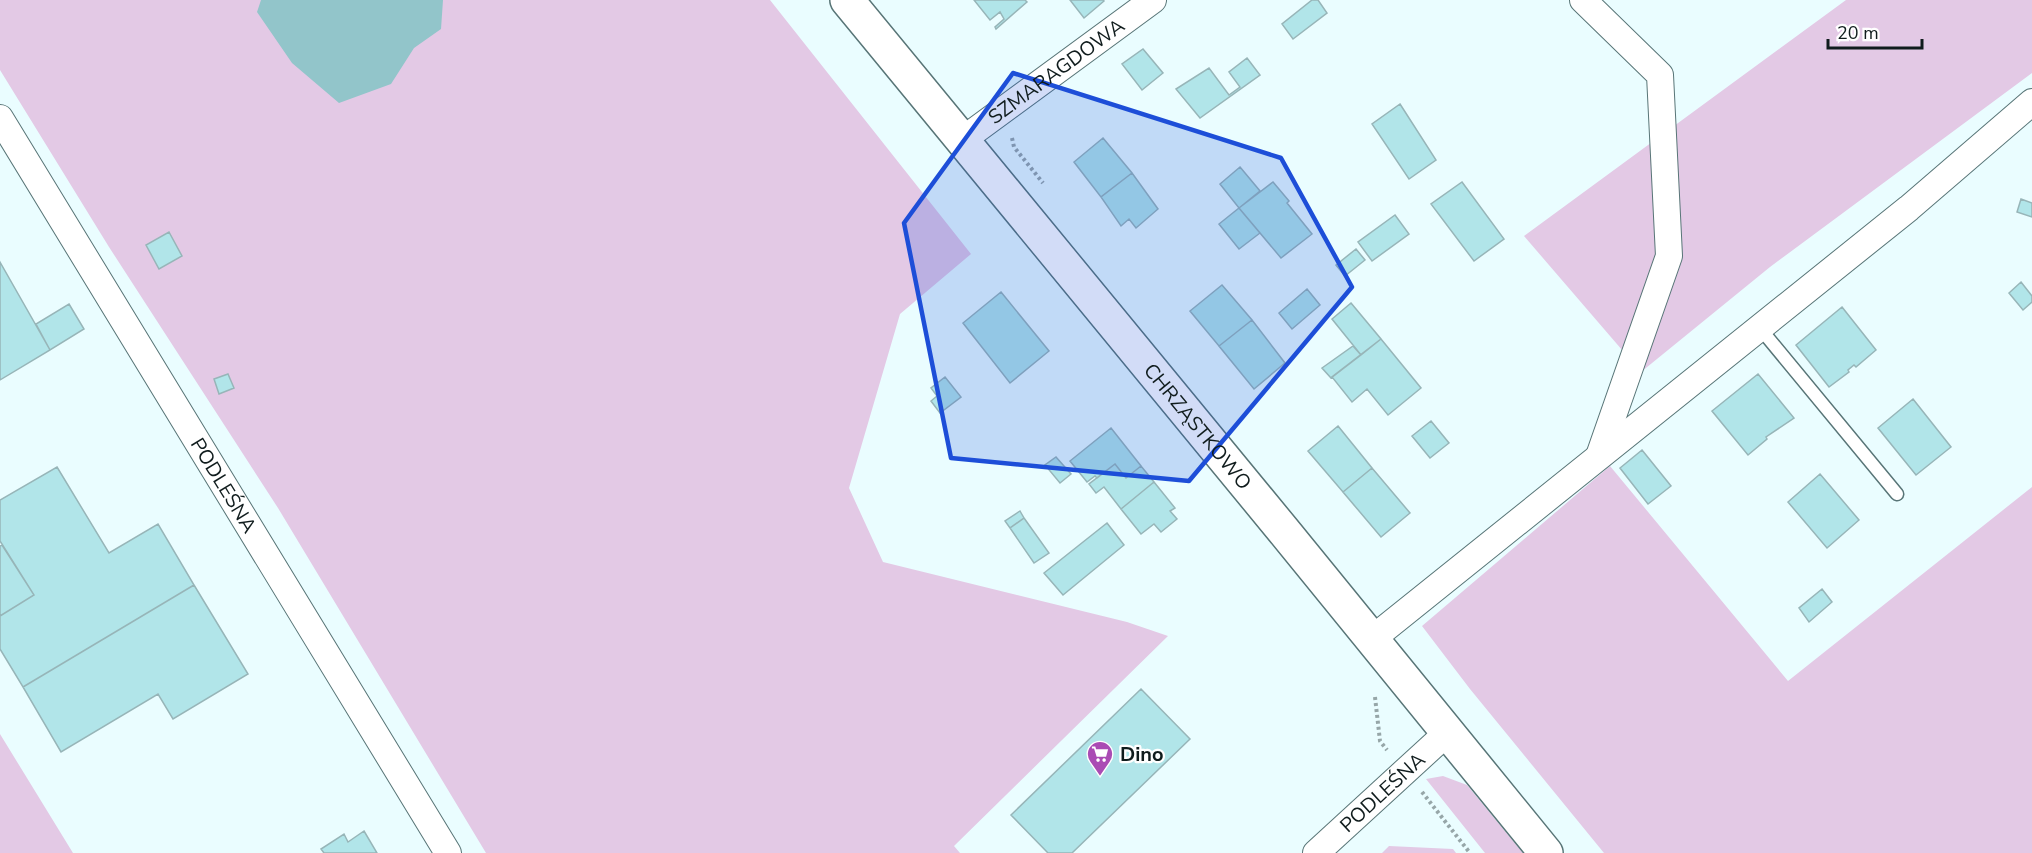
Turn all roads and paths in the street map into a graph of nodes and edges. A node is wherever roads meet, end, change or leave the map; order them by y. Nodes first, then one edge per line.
1 (847, 0) edge
2 (1153, 0) edge
3 (1583, 0) edge
4 (2032, 102) edge
5 (0, 118) edge
6 (961, 141) junction
7 (1760, 327) junction
8 (1599, 456) junction
9 (1897, 494) dead end
10 (1372, 639) junction
11 (1375, 689) dead end
12 (1448, 732) junction
13 (1405, 770) junction
14 (448, 853) edge
15 (1316, 853) edge
16 (1470, 853) edge
17 (1546, 853) edge

1 - 6 street, CHRZĄSTKOWO
2 - 6 street, SZMARAGDOWA
3 - 8 street
4 - 7 street
5 - 14 street, PODLEŚNA
6 - 10 street, CHRZĄSTKOWO
7 - 8 street
7 - 9 lane
8 - 10 street
10 - 12 street, CHRZĄSTKOWO
11 - 13 path
12 - 13 street, PODLEŚNA
12 - 17 street, CHRZĄSTKOWO
13 - 15 street, PODLEŚNA
13 - 16 path

